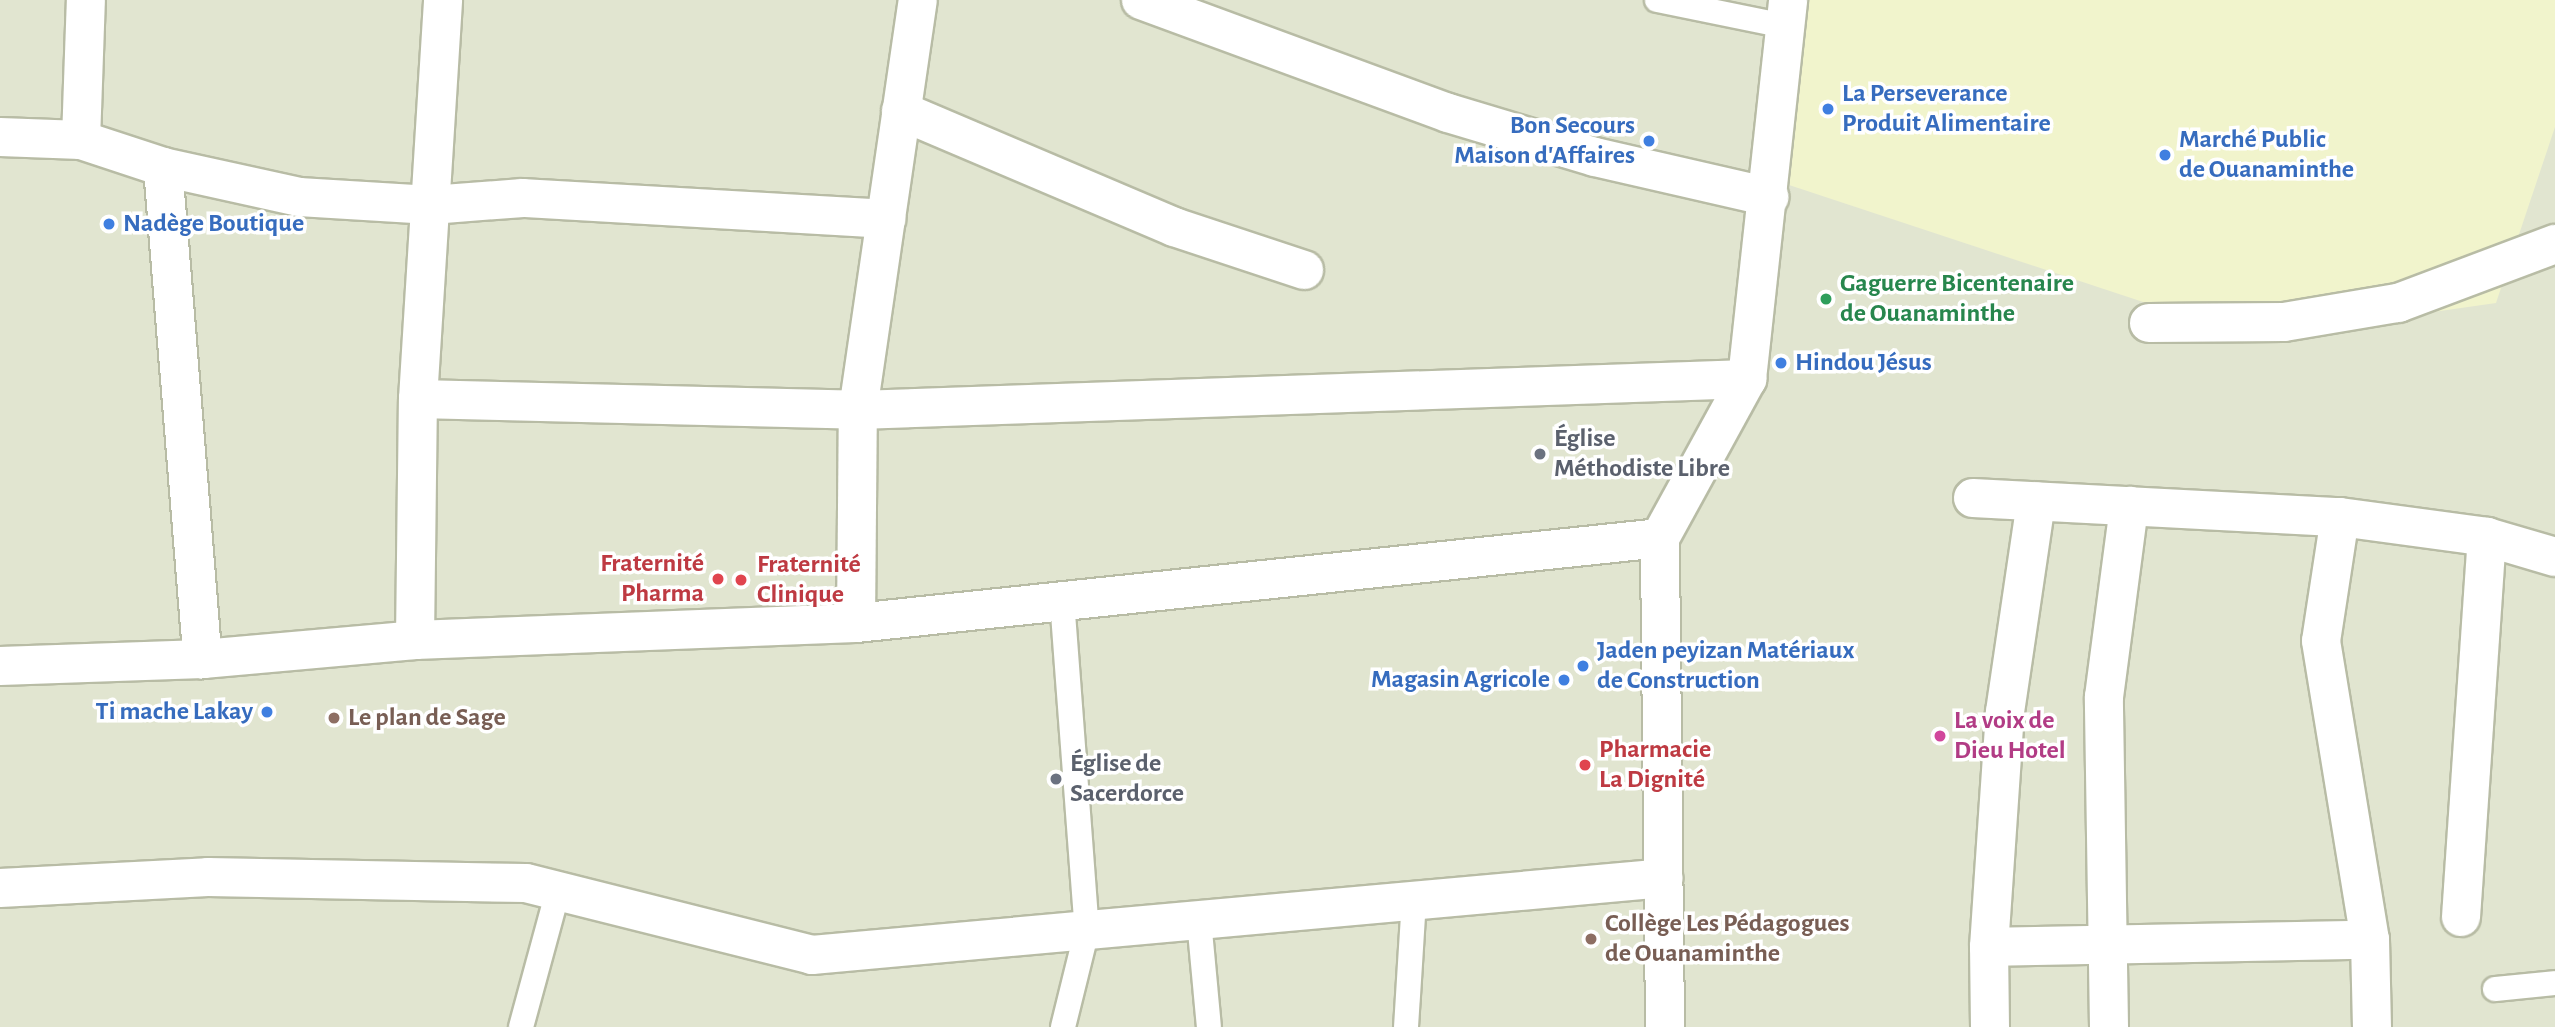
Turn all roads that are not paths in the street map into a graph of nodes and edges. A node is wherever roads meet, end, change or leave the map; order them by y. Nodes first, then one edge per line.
1 (86, 0) edge
2 (443, 0) edge
3 (918, 0) edge
4 (1141, 0) edge
5 (1657, 0) edge
6 (1787, 13) edge
7 (901, 111) junction
8 (0, 137) edge
9 (81, 140) junction
10 (163, 167) junction
11 (1769, 197) junction
12 (431, 205) junction
13 (886, 219) junction
14 (2555, 244) edge
15 (1304, 270) dead end
16 (2149, 323) dead end
17 (1747, 379) junction
18 (418, 399) junction
19 (858, 410) junction
20 (1973, 498) dead end
21 (2036, 501) junction
22 (2129, 506) junction
23 (2340, 517) junction
24 (2487, 537) junction
25 (1660, 538) junction
26 (2555, 556) edge
27 (1062, 600) junction
28 (856, 623) junction
29 (415, 640) junction
30 (203, 659) junction
31 (0, 666) edge
32 (1664, 878) junction
33 (0, 888) edge
34 (558, 891) junction
35 (1415, 900) junction
36 (2461, 917) dead end
37 (1199, 920) junction
38 (1087, 930) junction
39 (2370, 940) junction
40 (2107, 945) junction
41 (1989, 947) junction
42 (2555, 983) edge
43 (2496, 989) dead end
44 (521, 1027) edge
45 (1063, 1027) edge
46 (1209, 1027) edge
47 (1406, 1027) edge
48 (1665, 1027) edge
49 (1990, 1027) edge
50 (2109, 1027) edge
51 (2372, 1027) edge

1 - 9 street
2 - 12 street
3 - 7 street
4 - 11 street
5 - 6 lane
6 - 11 street
7 - 13 street
7 - 15 street
8 - 9 street
9 - 10 street
10 - 12 street
10 - 30 street
11 - 17 street
12 - 13 street
12 - 18 street
13 - 19 street
14 - 16 street
17 - 19 street
17 - 25 street
18 - 19 street
18 - 29 street
19 - 28 street
20 - 21 street
21 - 22 street
21 - 41 street
22 - 23 street
22 - 40 street
23 - 24 street
23 - 39 street
24 - 26 street
24 - 36 street
25 - 27 street
25 - 32 street
27 - 28 street
27 - 38 lane
28 - 29 street
29 - 30 street
30 - 31 street
32 - 35 street
32 - 48 street
33 - 34 street
34 - 38 street
34 - 44 lane
35 - 37 street
35 - 47 lane
37 - 38 street
37 - 46 lane
38 - 45 lane
39 - 40 street
39 - 51 street
40 - 41 street
40 - 50 street
41 - 49 street
42 - 43 lane

